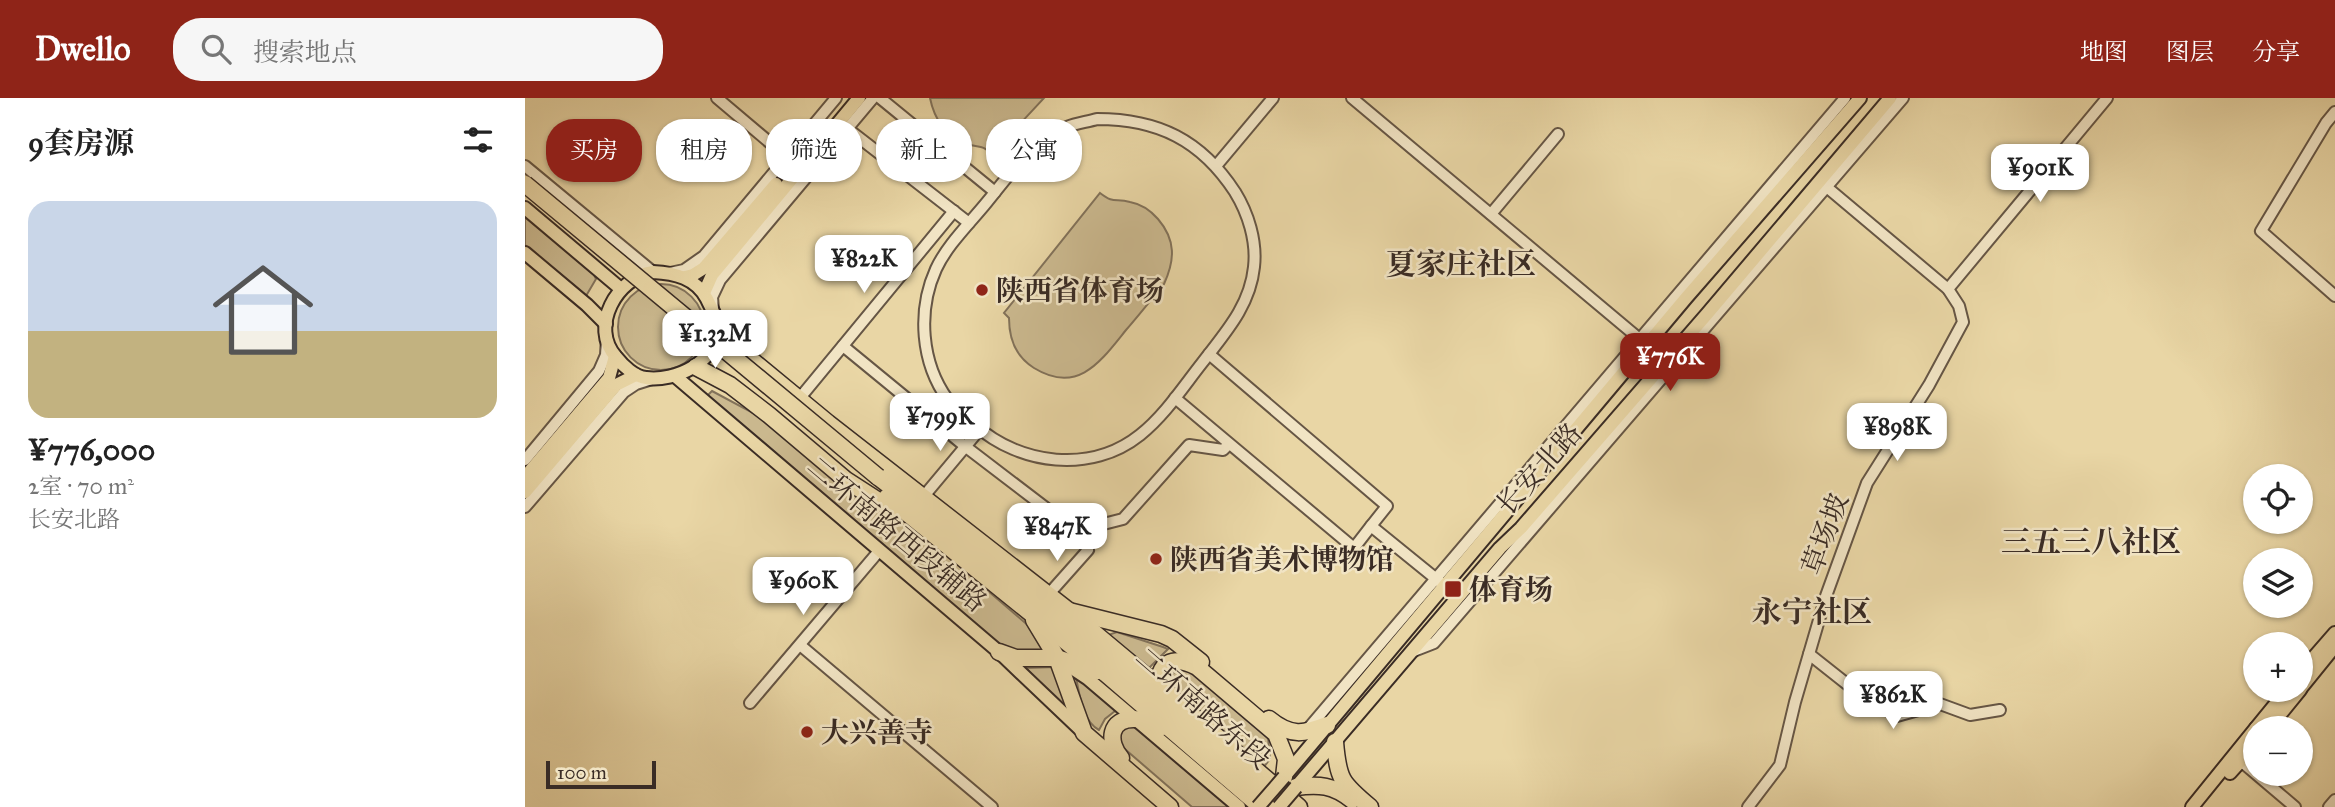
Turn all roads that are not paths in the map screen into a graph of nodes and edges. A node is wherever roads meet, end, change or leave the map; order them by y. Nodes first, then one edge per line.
1 (717, 98) edge
2 (836, 98) edge
3 (848, 98) edge
4 (859, 98) edge
5 (873, 98) edge
6 (880, 98) edge
7 (1273, 98) edge
8 (1352, 98) edge
9 (1845, 98) edge
10 (1860, 98) edge
11 (1890, 98) edge
12 (1903, 98) edge
13 (2107, 98) edge
14 (2335, 112) edge
15 (820, 119) edge
16 (828, 119) edge
17 (847, 119) edge
18 (850, 119) edge
19 (1558, 134) dead end
20 (766, 140) edge
21 (862, 140) edge
22 (525, 166) edge
23 (1216, 166) junction
24 (525, 178) edge
25 (770, 182) edge
26 (772, 182) edge
27 (793, 182) edge
28 (798, 182) edge
29 (525, 184) edge
30 (1823, 184) junction
31 (995, 192) junction
32 (525, 197) edge
33 (525, 208) edge
34 (954, 211) junction
35 (1491, 214) junction
36 (969, 223) junction
37 (525, 253) edge
38 (647, 273) junction
39 (670, 273) junction
40 (685, 276) junction
41 (621, 289) junction
42 (1948, 289) junction
43 (704, 293) junction
44 (2335, 296) edge
45 (714, 312) junction
46 (718, 329) junction
47 (606, 330) junction
48 (1643, 342) junction
49 (843, 346) junction
50 (1209, 354) junction
51 (615, 356) junction
52 (695, 367) junction
53 (636, 375) junction
54 (675, 376) junction
55 (656, 378) junction
56 (1175, 398) junction
57 (799, 399) junction
58 (828, 424) junction
59 (980, 429) junction
60 (1229, 444) junction
61 (966, 447) junction
62 (525, 460) edge
63 (525, 477) edge
64 (875, 481) junction
65 (525, 492) edge
66 (924, 496) junction
67 (525, 507) edge
68 (1371, 526) junction
69 (1076, 531) junction
70 (942, 542) junction
71 (880, 551) junction
72 (977, 552) junction
73 (1441, 582) junction
74 (1048, 595) junction
75 (1027, 609) junction
76 (1069, 611) junction
77 (2335, 633) edge
78 (800, 645) junction
79 (2335, 646) edge
80 (1094, 649) junction
81 (999, 652) junction
82 (1809, 654) junction
83 (1057, 658) junction
84 (2313, 658) edge
85 (1105, 674) junction
86 (2313, 674) edge
87 (1172, 698) junction
88 (2277, 702) edge
89 (2290, 702) edge
90 (750, 703) dead end
91 (2000, 710) dead end
92 (2266, 716) edge
93 (2279, 716) edge
94 (1135, 719) junction
95 (1327, 724) junction
96 (1084, 733) junction
97 (1305, 733) junction
98 (1177, 735) junction
99 (1335, 742) junction
100 (2243, 749) edge
101 (2243, 754) edge
102 (2237, 758) junction
103 (1290, 782) junction
104 (2335, 800) edge
105 (992, 807) edge
106 (1170, 807) edge
107 (1179, 807) edge
108 (1240, 807) edge
109 (1259, 807) edge
110 (1279, 807) edge
111 (1299, 807) edge
112 (1360, 807) edge
113 (1370, 807) edge
114 (1748, 807) edge
115 (2192, 807) edge
116 (2200, 807) edge
117 (2295, 807) edge
118 (2329, 807) edge

1 - 20 street
2 - 15 street
3 - 16 main road
4 - 17 main road
5 - 18 street
6 - 31 street
7 - 23 street
8 - 35 street
9 - 48 street
10 - 48 main road, 长安北路
11 - 30 main road, 长安北路
12 - 30 street
13 - 42 street
14 - 44 street
19 - 35 street
21 - 34 street
22 - 38 street
23 - 31 street
23 - 50 street
24 - 38 main road
25 - 39 street
26 - 40 main road
27 - 43 main road
28 - 45 street
29 - 64 highway, bridge
30 - 42 street, 草场坡
30 - 99 main road, 长安北路
31 - 36 street
32 - 64 highway
33 - 41 main road
34 - 36 street
34 - 49 street
35 - 48 street
36 - 59 street
37 - 47 main road
38 - 39 main road
38 - 41 main road
39 - 40 main road
40 - 43 main road
41 - 47 main road
42 - 82 street, 草场坡
43 - 45 main road
45 - 46 main road
46 - 52 main road
46 - 57 highway
47 - 51 main road
47 - 62 street
48 - 73 main road, 长安北路
49 - 57 street
49 - 61 street
50 - 56 street
50 - 68 street
51 - 53 main road
51 - 63 main road
52 - 54 main road
52 - 70 highway
53 - 55 main road
53 - 65 main road
54 - 55 main road
54 - 71 main road, 二环南路西段辅路
55 - 67 street
56 - 59 street
56 - 60 street
57 - 58 highway
58 - 66 highway
58 - 72 highway
59 - 61 street
60 - 68 street
60 - 69 street
61 - 66 street
61 - 69 street
64 - 70 highway
64 - 72 highway
66 - 74 highway
68 - 73 street
69 - 74 street
70 - 75 highway, 二环南路东段
71 - 78 street
71 - 81 main road, 二环南路西段辅路
72 - 80 highway, 二环南路东段
73 - 95 main road, 长安北路
73 - 97 street
74 - 76 highway
75 - 83 highway
75 - 85 highway, 二环南路东段
76 - 80 highway
76 - 87 highway
76 - 97 highway
77 - 84 main road
78 - 90 street
78 - 105 street
79 - 86 main road
80 - 110 highway, 二环南路东段
81 - 83 highway
81 - 96 main road, 二环南路西段辅路
82 - 91 street
82 - 114 street, 草场坡
83 - 85 highway
83 - 94 main road
83 - 96 highway
85 - 98 highway, 二环南路东段
87 - 103 highway
87 - 111 highway
88 - 92 main road
89 - 93 main road
94 - 98 highway
94 - 107 highway
94 - 108 main road
95 - 97 highway
95 - 103 main road, 长安北路
96 - 106 highway
98 - 109 highway, 二环南路东段
99 - 103 main road, 长安北路
99 - 113 highway
100 - 102 main road
101 - 102 main road
102 - 115 main road
102 - 116 main road
102 - 117 street
103 - 109 main road, 长安北路, bridge
103 - 110 main road, 长安北路, bridge
103 - 112 highway
104 - 118 street

